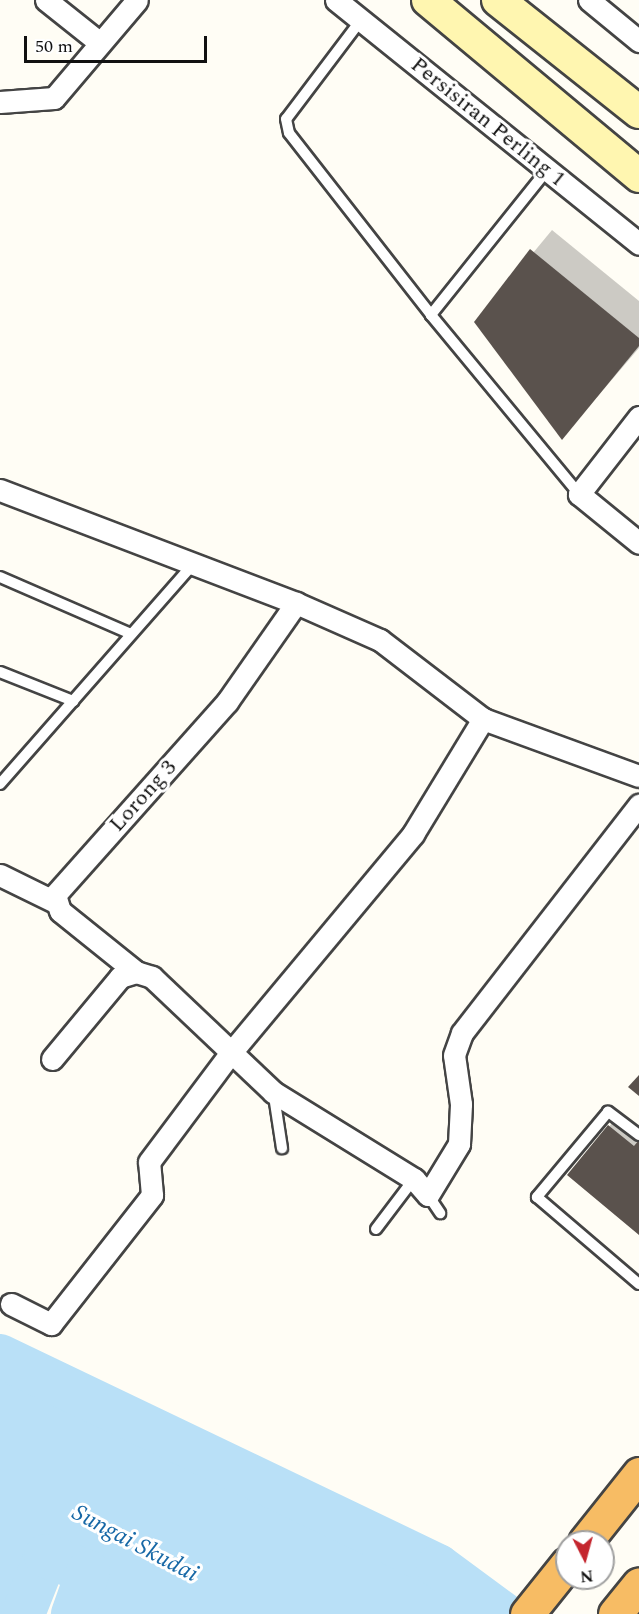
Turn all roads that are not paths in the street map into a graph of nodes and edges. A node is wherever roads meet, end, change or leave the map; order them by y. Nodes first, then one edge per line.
1 (46, 0) edge
2 (137, 0) edge
3 (336, 0) edge
4 (428, 0) edge
5 (498, 0) edge
6 (589, 0) edge
7 (361, 20) junction
8 (639, 41) edge
9 (100, 43) junction
10 (0, 102) edge
11 (639, 112) edge
12 (547, 170) junction
13 (639, 176) edge
14 (639, 244) edge
15 (431, 315) junction
16 (638, 421) edge
17 (0, 490) edge
18 (579, 494) junction
19 (639, 543) edge
20 (193, 564) junction
21 (0, 577) edge
22 (296, 603) junction
23 (131, 634) junction
24 (0, 672) edge
25 (73, 701) junction
26 (483, 719) junction
27 (4, 772) edge
28 (639, 776) edge
29 (0, 783) edge
30 (639, 805) edge
31 (0, 875) edge
32 (55, 902) junction
33 (136, 972) junction
34 (229, 1055) junction
35 (52, 1059) dead end
36 (273, 1092) junction
37 (639, 1135) edge
38 (282, 1148) dead end
39 (414, 1179) junction
40 (376, 1229) dead end
41 (639, 1284) edge
42 (11, 1304) dead end
43 (639, 1474) edge
44 (595, 1530) edge
45 (555, 1579) edge
46 (639, 1584) edge
47 (617, 1612) edge
48 (527, 1614) edge

1 - 9 street
2 - 9 street
3 - 7 street, Persisiran Perling 1
4 - 13 main road
5 - 11 main road
6 - 8 street
7 - 12 street, Persisiran Perling 1
7 - 15 lane
9 - 10 street
12 - 14 street, Persisiran Perling 1
12 - 15 lane
15 - 18 lane
16 - 18 street
17 - 20 street
18 - 19 street
20 - 22 street
20 - 23 lane
21 - 23 lane
22 - 26 street
22 - 32 street, Lorong 3
23 - 25 lane
24 - 25 lane
25 - 27 lane
26 - 28 street
26 - 34 street
27 - 29 lane
30 - 39 street
31 - 32 street
32 - 33 street
33 - 34 street
33 - 35 street
34 - 36 street
34 - 42 street
36 - 38 lane
36 - 39 street
37 - 41 lane
39 - 40 lane
43 - 44 highway
45 - 48 highway
46 - 47 highway

